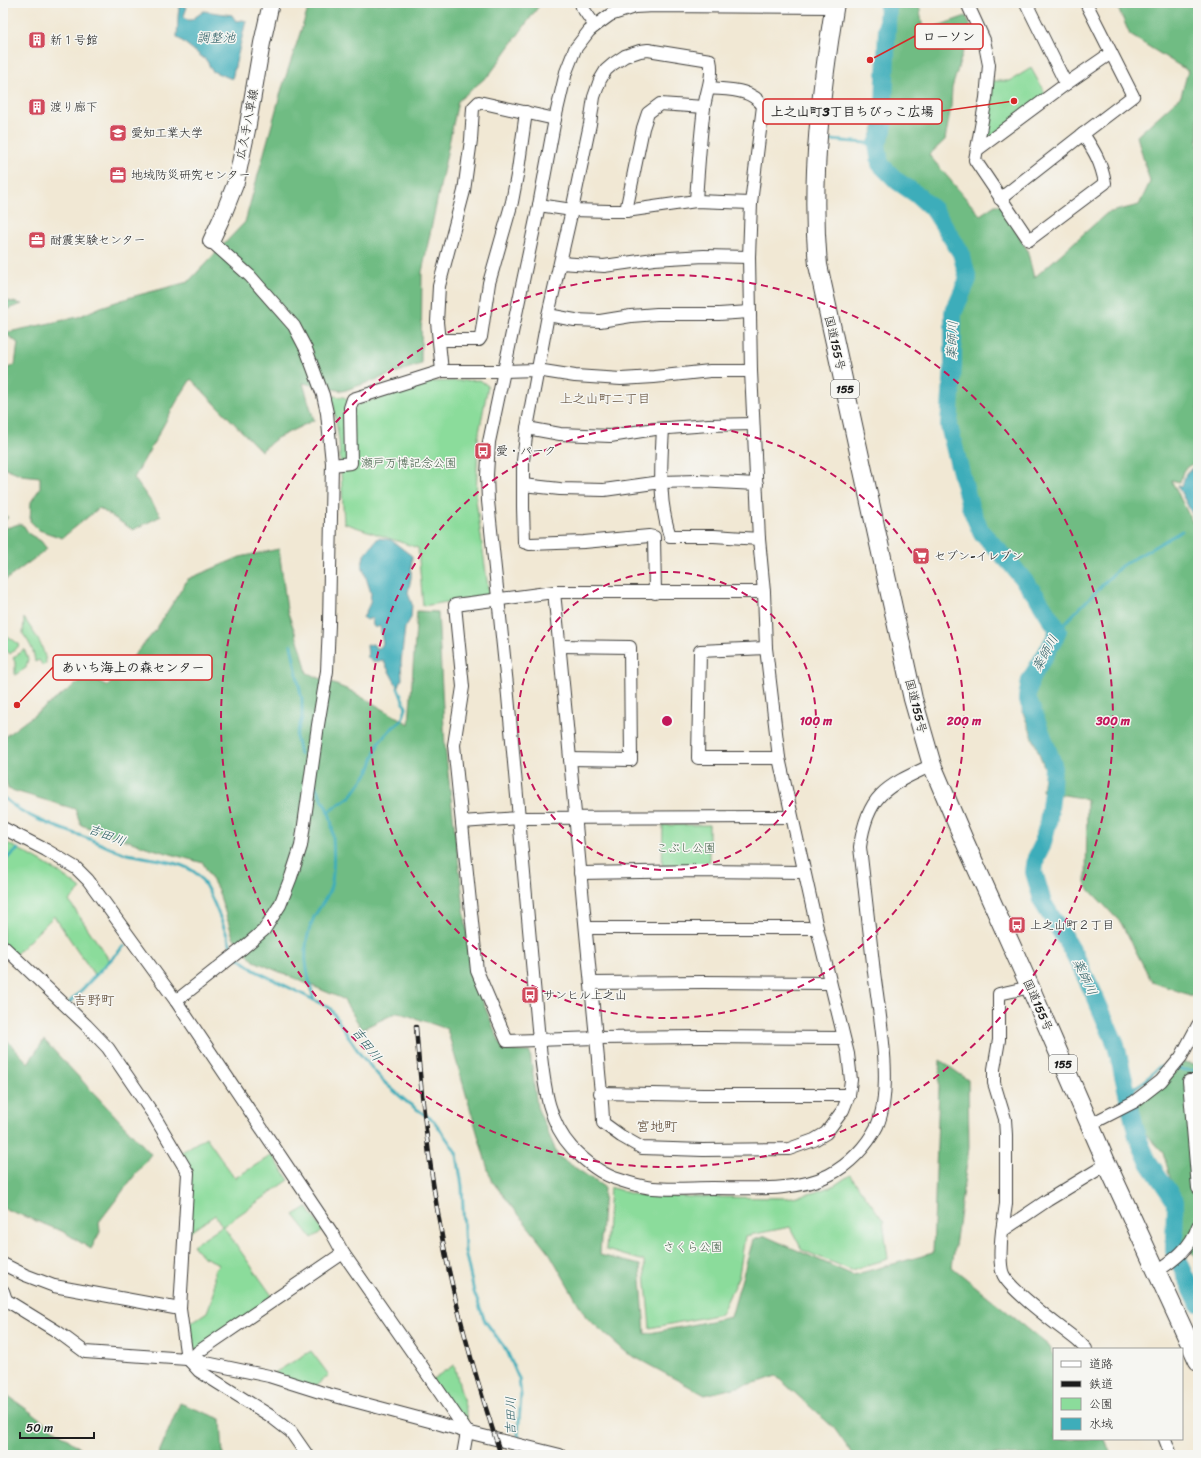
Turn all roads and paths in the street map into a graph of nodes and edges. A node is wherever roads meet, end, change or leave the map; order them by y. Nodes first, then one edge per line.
1 (271, 3) edge
2 (581, 3) edge
3 (967, 3) edge
4 (1026, 3) edge
5 (1086, 3) edge
6 (834, 5) edge
7 (595, 26) junction
8 (1112, 53) junction
9 (1066, 84) junction
10 (709, 88) junction
11 (704, 107) junction
12 (526, 112) junction
13 (555, 120) junction
14 (1083, 134) junction
15 (977, 150) junction
16 (1000, 199) junction
17 (696, 201) junction
18 (752, 203) junction
19 (539, 205) junction
20 (572, 210) junction
21 (626, 211) junction
22 (211, 241) joint
23 (749, 257) junction
24 (561, 262) junction
25 (749, 312) junction
26 (548, 315) junction
27 (440, 340) junction
28 (537, 370) junction
29 (442, 371) junction
30 (504, 371) junction
31 (751, 371) junction
32 (753, 424) junction
33 (527, 428) junction
34 (663, 429) junction
35 (332, 465) junction
36 (661, 482) junction
37 (757, 484) junction
38 (523, 485) junction
39 (759, 539) junction
40 (554, 592) junction
41 (764, 592) junction
42 (655, 593) junction
43 (498, 600) junction
44 (560, 646) junction
45 (766, 648) junction
46 (779, 758) junction
47 (570, 759) junction
48 (932, 765) junction
49 (791, 817) junction
50 (520, 818) junction
51 (574, 818) junction
52 (462, 822) junction
53 (3, 828) edge
54 (804, 872) junction
55 (580, 873) junction
56 (586, 928) junction
57 (817, 928) junction
58 (3, 946) edge
59 (830, 983) junction
60 (591, 984) junction
61 (1030, 987) junction
62 (176, 1001) junction
63 (1198, 1025) edge
64 (596, 1038) junction
65 (844, 1038) junction
66 (539, 1040) junction
67 (1198, 1081) edge
68 (600, 1093) junction
69 (849, 1095) junction
70 (1089, 1124) junction
71 (1107, 1164) junction
72 (1197, 1174) edge
73 (1198, 1188) edge
74 (1198, 1226) edge
75 (1002, 1231) junction
76 (343, 1253) junction
77 (3, 1264) edge
78 (1156, 1272) junction
79 (3, 1291) edge
80 (180, 1309) junction
81 (1085, 1348) edge
82 (189, 1360) junction
83 (1198, 1361) edge
84 (467, 1432) junction
85 (1165, 1440) edge
86 (307, 1455) edge
87 (463, 1455) edge
88 (560, 1455) edge
89 (1171, 1455) edge

1 - 22 main road, 広久手八草線
2 - 7 street
3 - 15 street
4 - 9 street
5 - 8 street
6 - 7 street
6 - 48 highway, 国道155号 / 155
7 - 13 street
8 - 9 street
8 - 14 street
9 - 15 street
10 - 11 street
10 - 18 street
10 - 20 street
11 - 17 street
11 - 21 street
12 - 13 street
12 - 27 street
12 - 27 street
13 - 19 street
14 - 16 street
14 - 16 street
15 - 16 street
17 - 18 street
17 - 21 street
18 - 23 street
19 - 20 street
19 - 30 street
20 - 21 street
20 - 24 street
22 - 35 street
23 - 24 street
23 - 25 street
24 - 26 street
25 - 26 street
25 - 31 street
26 - 28 street
27 - 29 street
28 - 30 street
28 - 31 street
28 - 33 street
29 - 30 street
29 - 35 street
30 - 43 street
31 - 32 street
32 - 34 street
32 - 37 street
33 - 34 street
33 - 38 street
34 - 36 street
35 - 62 street
36 - 37 street
36 - 38 street
36 - 39 street
37 - 39 street
38 - 42 street
39 - 41 street
40 - 42 street
40 - 43 street
40 - 44 street
41 - 42 street
41 - 45 street
43 - 50 street
43 - 52 street
44 - 47 street
44 - 47 street
45 - 46 street
45 - 46 street
46 - 49 street
47 - 51 street
48 - 61 highway, 国道155号 / 155
48 - 66 street
49 - 51 street
49 - 54 street
50 - 51 street
50 - 52 street
50 - 66 street
51 - 55 street
52 - 66 street
53 - 62 street
54 - 55 street
54 - 57 street
55 - 56 street
56 - 57 street
56 - 60 street
57 - 59 street
58 - 80 street
59 - 60 street
59 - 65 street
60 - 64 street
61 - 70 highway, 国道155号 / 155
61 - 75 street
62 - 76 street
63 - 70 street
64 - 65 street
64 - 66 street
64 - 68 street
65 - 69 street
67 - 72 street
68 - 69 street
68 - 69 street
70 - 71 highway, 国道155号 / 155
71 - 75 street
71 - 78 highway, 国道155号 / 155
72 - 73 street
74 - 78 street
75 - 81 street
76 - 82 street
76 - 84 street
77 - 80 street
78 - 83 highway, 国道155号 / 155
79 - 82 street
80 - 82 street
82 - 84 street
82 - 86 street
84 - 87 street
84 - 88 street
85 - 89 street

